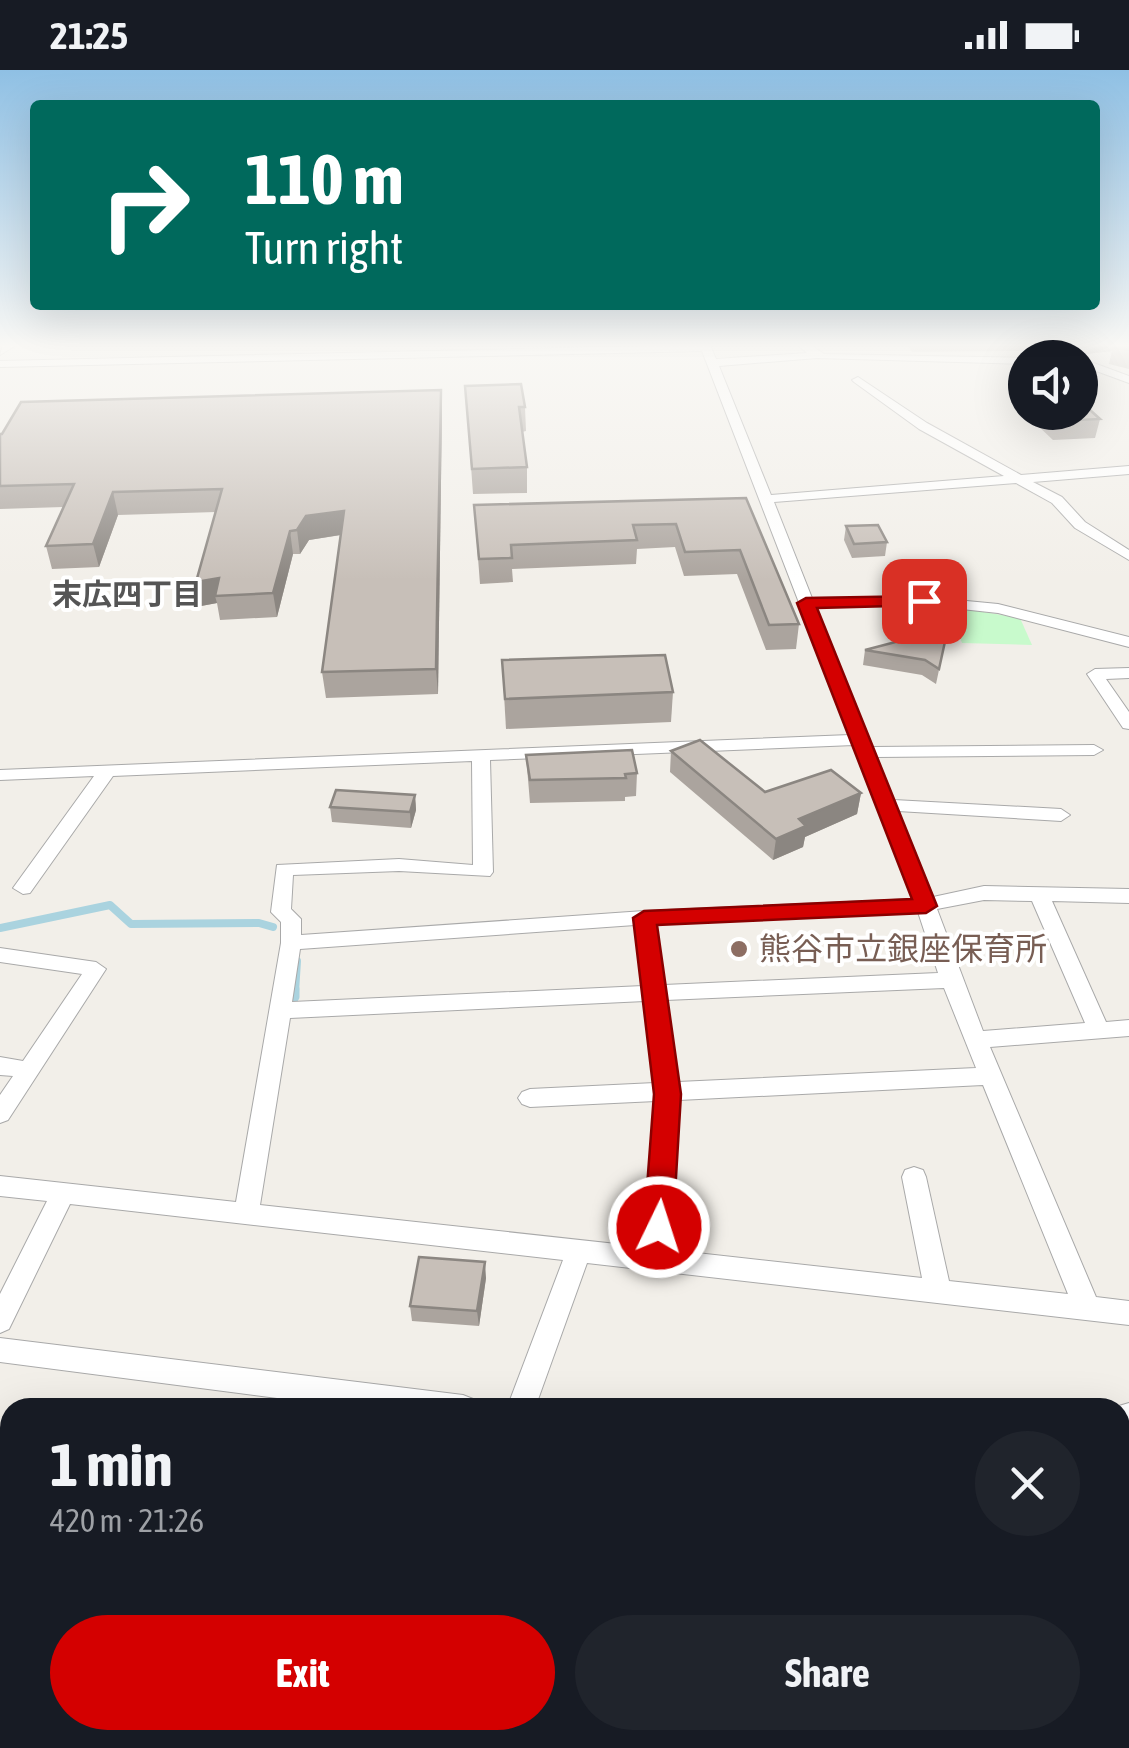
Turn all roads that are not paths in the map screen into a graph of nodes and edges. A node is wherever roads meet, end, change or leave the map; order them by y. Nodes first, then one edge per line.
1 (735, 423) edge
2 (919, 423) edge
3 (1129, 470) edge
4 (1022, 479) junction
5 (765, 499) junction
6 (1129, 556) edge
7 (806, 603) junction
8 (1129, 642) edge
9 (1129, 674) edge
10 (1129, 724) edge
11 (861, 746) junction
12 (1094, 750) dead end
13 (481, 757) junction
14 (106, 773) junction
15 (0, 776) edge
16 (885, 805) junction
17 (1061, 815) dead end
18 (22, 888) dead end
19 (1039, 894) junction
20 (1129, 896) edge
21 (926, 906) junction
22 (644, 918) junction
23 (291, 943) junction
24 (0, 955) edge
25 (951, 980) junction
26 (656, 994) junction
27 (282, 1010) junction
28 (1129, 1028) edge
29 (1100, 1030) junction
30 (976, 1040) junction
31 (0, 1066) edge
32 (28, 1070) junction
33 (992, 1076) junction
34 (668, 1094) junction
35 (530, 1098) dead end
36 (0, 1114) edge
37 (914, 1177) dead end
38 (0, 1186) edge
39 (63, 1194) junction
40 (246, 1216) junction
41 (578, 1251) junction
42 (656, 1260) junction
43 (938, 1292) junction
44 (1087, 1308) junction
45 (1129, 1313) edge
46 (0, 1321) edge
47 (0, 1350) edge
48 (383, 1398) edge
49 (524, 1398) edge

1 - 5 street
2 - 4 street
3 - 4 street
4 - 5 street
4 - 6 street
5 - 7 street
7 - 8 street
7 - 11 street
9 - 10 street
11 - 12 street
11 - 13 street
11 - 16 street
13 - 14 street
13 - 23 street
14 - 15 street
14 - 18 street
16 - 17 street
16 - 21 street
19 - 20 street
19 - 21 street
19 - 29 street
21 - 22 street
21 - 25 street
22 - 23 street
22 - 26 street
23 - 27 street
24 - 32 street
25 - 26 street
25 - 30 street
26 - 27 street
26 - 34 street
27 - 40 street
28 - 29 street
29 - 30 street
30 - 33 street
31 - 32 street
32 - 36 street
33 - 34 street
33 - 44 street
34 - 35 street
34 - 42 street
37 - 43 street
38 - 39 street
39 - 40 street
39 - 46 street
40 - 41 street
41 - 42 street
41 - 49 street
42 - 43 street
43 - 44 street
44 - 45 street
47 - 48 street

